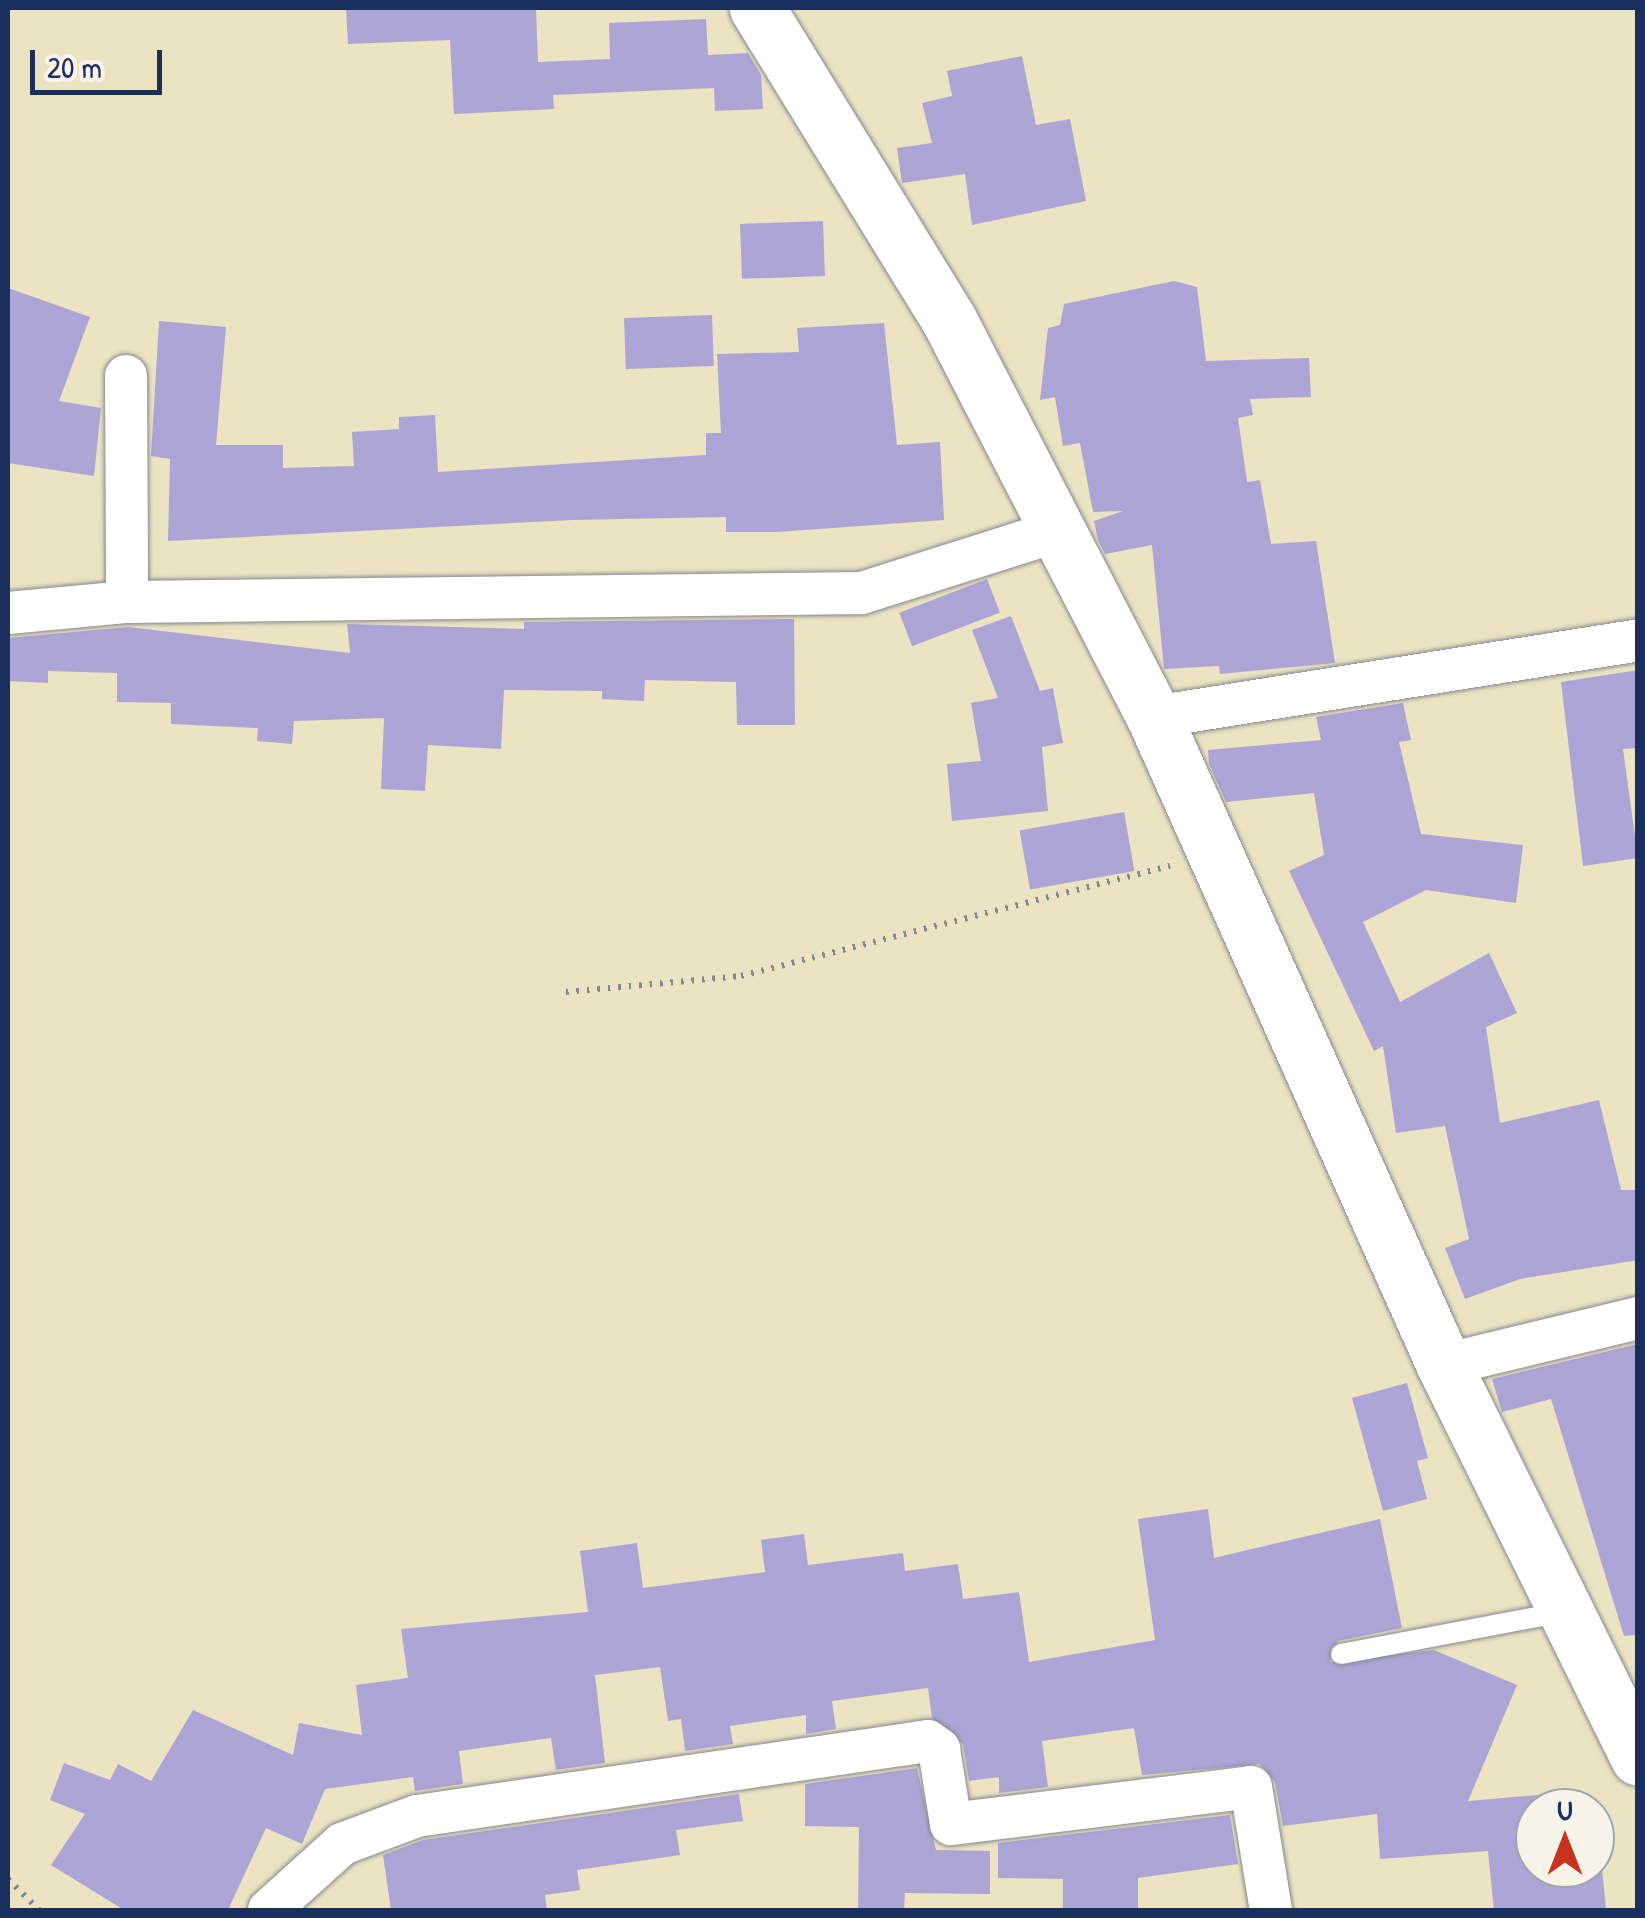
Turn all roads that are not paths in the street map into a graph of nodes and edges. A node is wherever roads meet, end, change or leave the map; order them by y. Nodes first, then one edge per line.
1 (757, 8) edge
2 (126, 376) dead end
3 (1054, 532) junction
4 (127, 602) junction
5 (8, 613) edge
6 (1638, 640) edge
7 (1154, 717) junction
8 (1638, 1318) edge
9 (1444, 1366) junction
10 (1564, 1612) junction
11 (1341, 1654) dead end
12 (1638, 1758) edge
13 (269, 1910) edge
14 (1271, 1910) edge

1 - 3 main road
2 - 4 street
3 - 4 street
3 - 7 main road
4 - 5 street
6 - 7 street
7 - 9 main road
8 - 9 street
9 - 10 main road
10 - 11 lane
10 - 12 main road
13 - 14 street

